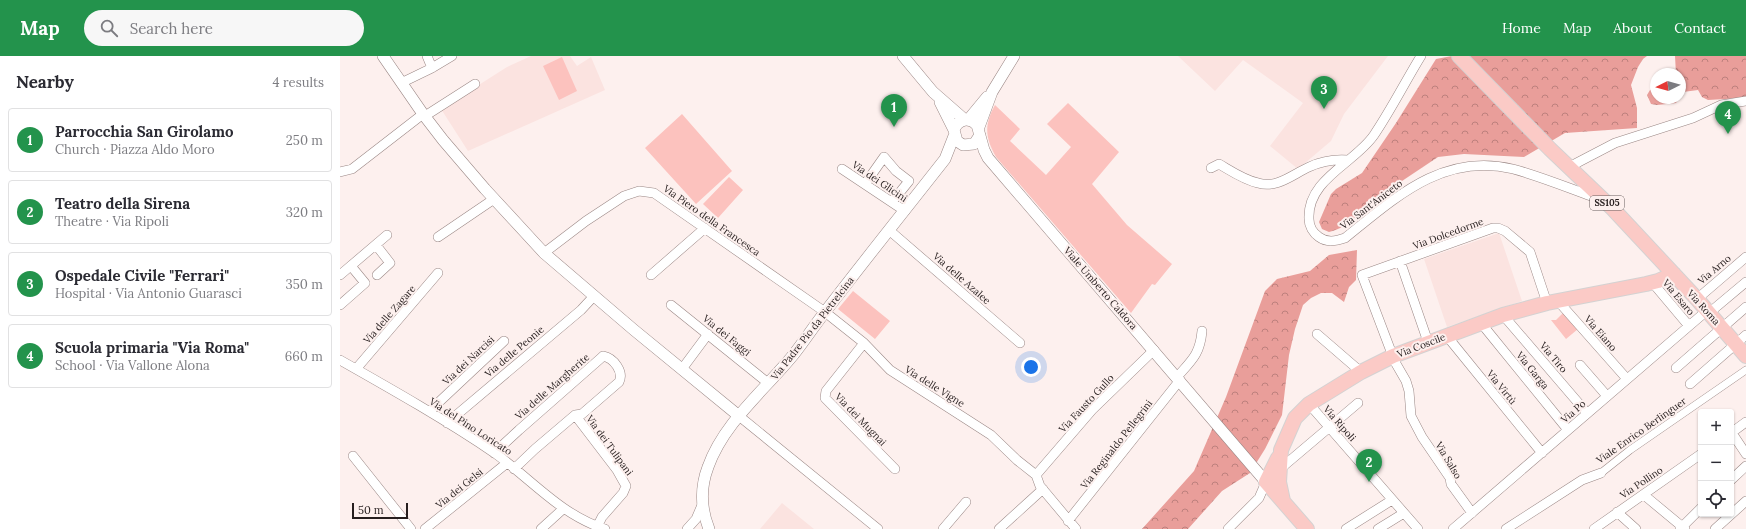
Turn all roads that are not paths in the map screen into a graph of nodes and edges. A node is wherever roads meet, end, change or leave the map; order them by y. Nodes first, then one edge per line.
1 (383, 56) edge
2 (427, 56) edge
3 (452, 56) edge
4 (903, 56) edge
5 (1014, 56) edge
6 (1421, 56) edge
7 (1459, 56) edge
8 (432, 68) junction
9 (401, 83) junction
10 (475, 84) dead end
11 (933, 92) junction
12 (992, 92) junction
13 (1746, 101) edge
14 (424, 115) junction
15 (967, 120) junction
16 (979, 131) junction
17 (954, 133) junction
18 (967, 146) junction
19 (988, 158) junction
20 (945, 159) junction
21 (1348, 160) junction
22 (1569, 167) junction
23 (1211, 168) dead end
24 (842, 169) dead end
25 (340, 172) edge
26 (865, 184) junction
27 (1602, 198) junction
28 (494, 199) junction
29 (892, 202) junction
30 (905, 211) junction
31 (705, 228) junction
32 (889, 230) junction
33 (388, 235) dead end
34 (438, 237) dead end
35 (376, 245) junction
36 (544, 253) junction
37 (1746, 257) edge
38 (1661, 260) junction
39 (1400, 261) junction
40 (351, 266) junction
41 (438, 273) dead end
42 (1674, 274) junction
43 (340, 275) edge
44 (376, 275) dead end
45 (651, 275) dead end
46 (1746, 282) edge
47 (1649, 283) junction
48 (594, 296) junction
49 (1697, 299) junction
50 (1552, 302) junction
51 (340, 305) edge
52 (671, 305) dead end
53 (1746, 307) edge
54 (825, 312) junction
55 (1709, 313) junction
56 (1503, 315) junction
57 (1481, 323) junction
58 (1689, 326) junction
59 (1723, 328) junction
60 (1202, 331) dead end
61 (708, 334) junction
62 (1317, 334) dead end
63 (1446, 336) junction
64 (1741, 340) edge
65 (504, 341) dead end
66 (1428, 342) junction
67 (864, 343) junction
68 (1020, 343) dead end
69 (1154, 350) junction
70 (1393, 356) junction
71 (1746, 356) edge
72 (340, 360) edge
73 (1580, 365) dead end
74 (1676, 368) dead end
75 (356, 369) junction
76 (682, 369) junction
77 (1746, 370) edge
78 (1361, 372) junction
79 (1178, 379) junction
80 (1627, 379) junction
81 (768, 383) junction
82 (1690, 384) dead end
83 (1607, 396) junction
84 (1358, 403) dead end
85 (1309, 404) junction
86 (430, 412) junction
87 (1587, 413) junction
88 (574, 415) junction
89 (740, 416) junction
90 (1746, 422) edge
91 (448, 423) junction
92 (1329, 427) junction
93 (1568, 430) junction
94 (1734, 431) edge
95 (1734, 437) edge
96 (1281, 450) junction
97 (494, 453) junction
98 (1542, 453) junction
99 (1746, 454) edge
100 (353, 456) dead end
101 (1698, 456) edge
102 (507, 463) junction
103 (1746, 466) edge
104 (514, 469) junction
105 (895, 469) dead end
106 (1280, 469) junction
107 (1601, 473) joint
108 (1036, 474) junction
109 (1261, 477) junction
110 (1734, 477) edge
111 (1042, 489) junction
112 (1644, 494) junction
113 (1392, 500) junction
114 (1283, 501) junction
115 (1746, 501) edge
116 (966, 502) dead end
117 (702, 506) junction
118 (563, 509) junction
119 (1698, 511) edge
120 (1617, 512) junction
121 (1404, 513) junction
122 (1472, 513) junction
123 (1068, 521) junction
124 (1304, 527) edge
125 (601, 528) edge
126 (1682, 528) edge
127 (411, 529) edge
128 (426, 529) edge
129 (541, 529) edge
130 (687, 529) edge
131 (709, 529) edge
132 (878, 529) edge
133 (943, 529) edge
134 (999, 529) edge
135 (1076, 529) edge
136 (1228, 529) edge
137 (1346, 529) edge
138 (1378, 529) edge
139 (1418, 529) edge
140 (1453, 529) edge
141 (1506, 529) edge
142 (1594, 529) edge
143 (1636, 529) edge
144 (1715, 529) edge

1 - 9 street
2 - 8 street
3 - 8 street
4 - 11 street
5 - 12 street
6 - 21 street, Via Sant'Aniceto
7 - 22 main road, SS105 / SS105
8 - 9 street
9 - 14 street
10 - 14 street
11 - 15 street
11 - 17 street
12 - 15 street
12 - 16 street
13 - 22 street
14 - 25 street
14 - 28 street
15 - 16 street
15 - 17 street
16 - 18 street
16 - 19 street, Viale Umberto Caldora
17 - 18 street
17 - 20 street, Via Padre Pio da Pietrelcina
18 - 19 street, Viale Umberto Caldora
18 - 20 street, Via Padre Pio da Pietrelcina
19 - 69 street, Viale Umberto Caldora
20 - 30 street, Via Padre Pio da Pietrelcina
21 - 23 street
21 - 27 street, Via Sant'Aniceto
22 - 27 main road, SS105 / SS105
24 - 26 street, Via dei Glicini
26 - 29 street, Via dei Glicini
26 - 29 street
27 - 38 main road, SS105 / SS105
28 - 34 street
28 - 36 street
29 - 30 street, Via dei Glicini
30 - 32 street, Via Padre Pio da Pietrelcina
31 - 36 street, Via Piero della Francesca
31 - 45 street
31 - 54 street, Via Piero della Francesca
32 - 54 street, Via Padre Pio da Pietrelcina
32 - 68 street, Via delle Azalee
33 - 35 street
35 - 40 street
35 - 44 street
36 - 48 street
37 - 49 street, Via Arno
38 - 42 main road, Via Roma
38 - 47 main road
39 - 50 street, Via Dolcedorme
39 - 66 street
39 - 70 street, Via Dolcedorme
40 - 43 street
40 - 51 street
41 - 75 street, Via delle Zagare
42 - 47 main road, Via Coscile
42 - 49 main road, Via Roma
46 - 55 street, Via Po
47 - 50 main road, Via Coscile
47 - 58 street, Via Esaro
48 - 76 street
48 - 91 street, Via delle Peonie
49 - 55 main road, Via Roma
50 - 56 main road, Via Coscile
50 - 80 street, Via Eiano
52 - 61 street, Via dei Faggi
53 - 59 street
54 - 67 street, Via delle Vigne
54 - 81 street, Via Padre Pio da Pietrelcina
55 - 58 street, Via Po
55 - 59 main road, Via Roma
56 - 57 main road, Via Coscile
56 - 87 street, Via Tiro
57 - 63 main road, Via Coscile
57 - 93 street, Via Garga
58 - 80 street, Via Po
59 - 64 main road, Via Roma
59 - 74 street
60 - 79 street, Via Reginaldo Pellegrini
61 - 76 street
61 - 81 street, Via dei Faggi
62 - 78 street
63 - 66 main road, Via Coscile
63 - 98 street, Via Virtù
64 - 71 main road, Via Roma
64 - 82 street
65 - 86 street, Via dei Narcisi
66 - 70 main road, Via Coscile
67 - 105 street, Via dei Mugnai
67 - 108 street, Via delle Vigne
69 - 79 street, Viale Umberto Caldora
69 - 108 street, Via Fausto Gullo
70 - 78 main road, Via Coscile
70 - 122 street, Via Salso
72 - 75 street, Via del Pino Loricato
73 - 83 street
75 - 86 street, Via del Pino Loricato
76 - 89 street
77 - 107 street, Viale Enrico Berlinguer
78 - 85 main road, Via Coscile
79 - 109 street, Viale Umberto Caldora
79 - 123 street, Via Reginaldo Pellegrini
80 - 83 street, Via Po
81 - 89 street, Via Padre Pio da Pietrelcina
83 - 87 street, Via Po
84 - 92 street
85 - 92 street, Via Ripoli
85 - 96 main road, Via Coscile
86 - 91 street, Via del Pino Loricato
87 - 93 street, Via Po
88 - 97 street, Via delle Margherite
88 - 104 street, Via delle Margherite
88 - 125 street, Via dei Tulipani
89 - 117 street, Via Padre Pio da Pietrelcina
89 - 132 street
90 - 94 street
91 - 97 street, Via del Pino Loricato
92 - 106 street
92 - 113 street, Via Ripoli
93 - 98 street, Via Po
95 - 99 street
96 - 106 main road, Via Coscile
96 - 109 main road
97 - 102 street, Via del Pino Loricato
98 - 122 street, Via Po
100 - 127 street
101 - 112 street, Via Pollino
102 - 104 street, Via del Pino Loricato
102 - 128 street, Via dei Gelsi
103 - 110 street
104 - 118 street, Via del Pino Loricato
106 - 114 main road, Via Coscile
107 - 141 street, Viale Enrico Berlinguer
108 - 111 street
109 - 114 main road
109 - 136 street
111 - 123 street
111 - 134 street
112 - 120 street, Via Pollino
112 - 126 street
113 - 121 street, Via Ripoli
113 - 137 street
114 - 124 main road
115 - 144 street
116 - 133 street
117 - 130 street
117 - 131 street, Via Padre Pio da Pietrelcina
118 - 125 street, Via del Pino Loricato
118 - 129 street
119 - 126 street
120 - 142 street, Via Pollino
120 - 143 street
121 - 138 street
121 - 139 street, Via Ripoli
122 - 140 street, Via Po
123 - 135 street

